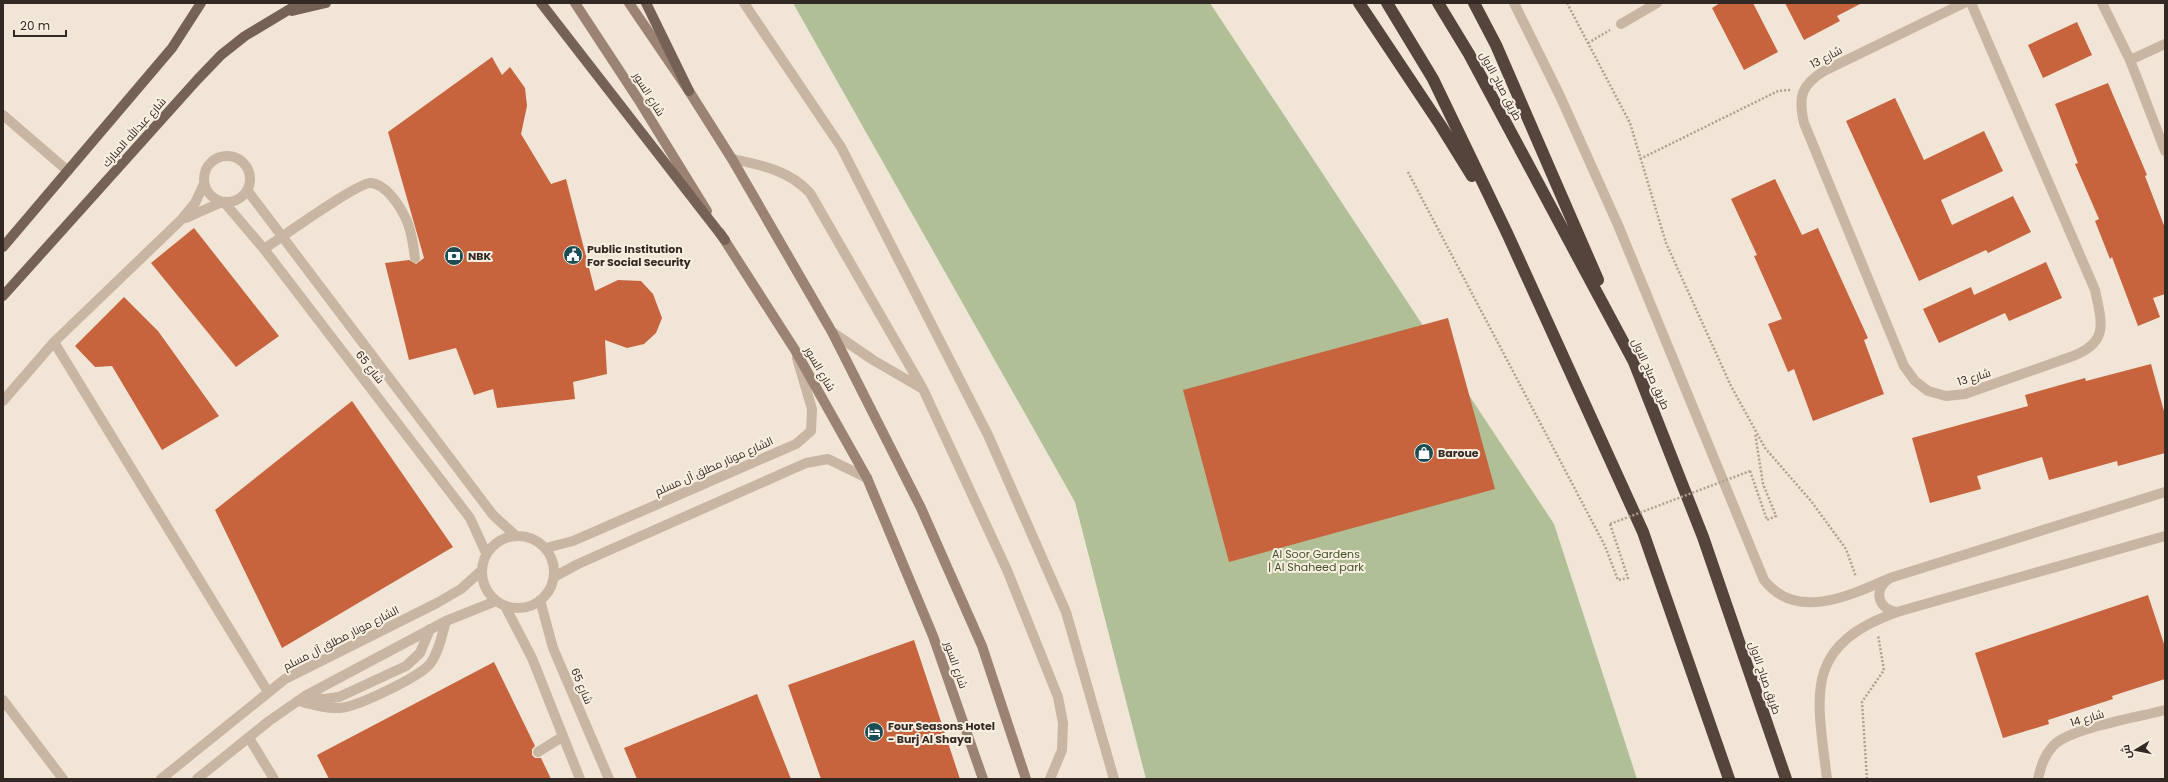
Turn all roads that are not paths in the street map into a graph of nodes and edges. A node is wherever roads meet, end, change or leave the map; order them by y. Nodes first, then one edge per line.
1 (200, 3) edge
2 (300, 3) edge
3 (326, 3) edge
4 (541, 3) edge
5 (575, 3) edge
6 (629, 3) edge
7 (646, 3) edge
8 (744, 3) edge
9 (1359, 3) edge
10 (1387, 3) edge
11 (1438, 3) edge
12 (1474, 3) edge
13 (1514, 3) edge
14 (1658, 3) edge
15 (1964, 3) edge
16 (1971, 3) edge
17 (2102, 3) edge
18 (282, 13) junction
19 (1621, 24) road end
20 (2165, 44) edge
21 (2130, 60) junction
22 (689, 91) junction
23 (3, 115) edge
24 (2165, 152) edge
25 (732, 159) junction
26 (68, 171) junction
27 (204, 184) junction
28 (247, 190) junction
29 (223, 202) junction
30 (182, 219) junction
31 (1506, 233) junction
32 (282, 236) junction
33 (725, 240) junction
34 (3, 247) edge
35 (264, 249) junction
36 (415, 258) dead end
37 (3, 296) edge
38 (832, 332) junction
39 (54, 342) junction
40 (795, 350) junction
41 (1634, 362) junction
42 (923, 389) junction
43 (3, 401) edge
44 (867, 478) junction
45 (2165, 492) edge
46 (515, 535) junction
47 (2165, 536) edge
48 (546, 548) junction
49 (486, 553) junction
50 (481, 571) junction
51 (554, 577) junction
52 (1890, 578) junction
53 (540, 600) junction
54 (501, 604) junction
55 (1897, 612) junction
56 (446, 621) junction
57 (430, 630) junction
58 (268, 692) junction
59 (301, 699) junction
60 (3, 700) edge
61 (2165, 710) edge
62 (562, 737) junction
63 (249, 738) junction
64 (538, 752) dead end
65 (63, 779) edge
66 (161, 779) edge
67 (197, 779) edge
68 (274, 779) edge
69 (580, 779) edge
70 (609, 779) edge
71 (983, 779) edge
72 (1026, 779) edge
73 (1050, 779) edge
74 (1114, 779) edge
75 (1729, 779) edge
76 (1786, 779) edge
77 (1827, 779) edge
78 (2038, 779) edge

1 - 26 main road
2 - 18 main road, شارع عبدالله المبارك
3 - 18 main road
4 - 33 main road
5 - 33 main road, شارع السور
6 - 22 main road
7 - 22 main road
8 - 74 street
9 - 31 highway
10 - 31 highway
11 - 41 highway, طريق صباح الاول
12 - 41 highway
13 - 52 street
14 - 19 street
15 - 16 street, شارع 13
17 - 21 street
18 - 37 main road, شارع عبدالله المبارك
20 - 21 street
21 - 24 street
22 - 25 main road
23 - 26 street
25 - 38 main road
25 - 42 street
26 - 34 main road
27 - 28 street
27 - 29 street
27 - 30 street
28 - 29 street
28 - 32 street, شارع 65
29 - 30 street
29 - 35 street, شارع 65
30 - 39 street
31 - 75 highway
32 - 35 street
32 - 36 street
32 - 46 street, شارع 65
33 - 40 main road, شارع السور
35 - 49 street, شارع 65
38 - 42 street
38 - 72 main road
39 - 43 street
39 - 58 street
40 - 44 main road, شارع السور
40 - 48 street, الشارع مونار مطلق آل مسلم
41 - 76 highway, طريق صباح الاول
42 - 73 street
44 - 51 street
44 - 71 main road, شارع السور
45 - 52 street
46 - 48 street
46 - 49 street
47 - 55 street
48 - 51 street
49 - 50 street
50 - 54 street
50 - 58 street, الشارع مونار مطلق آل مسلم
51 - 53 street
52 - 55 street
53 - 54 street
53 - 70 street, شارع 65
54 - 56 street
54 - 62 street
55 - 77 street
56 - 57 street
56 - 59 street
57 - 59 street
57 - 59 street
58 - 66 street, الشارع مونار مطلق آل مسلم
59 - 63 street
60 - 65 street
61 - 78 street, شارع 14
62 - 64 street
62 - 69 street
63 - 67 street
63 - 68 street

